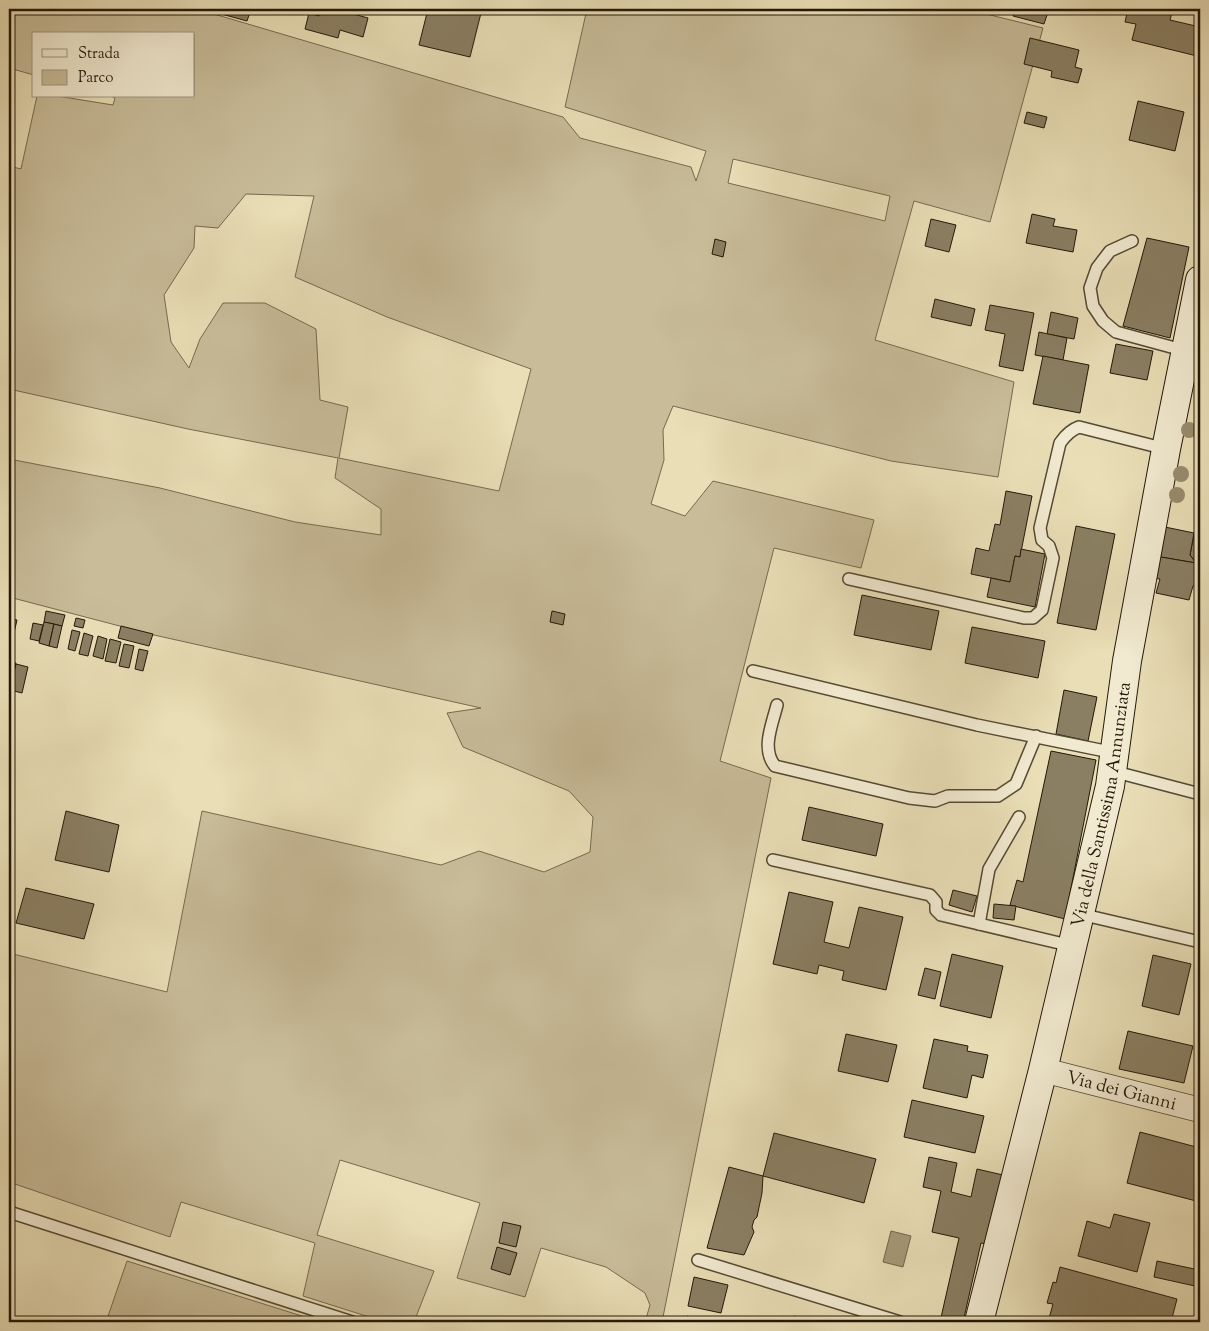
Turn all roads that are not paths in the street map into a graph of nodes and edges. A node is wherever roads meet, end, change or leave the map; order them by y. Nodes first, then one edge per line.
1 (1132, 240) dead end
2 (1200, 280) edge
3 (1192, 335) edge
4 (1166, 449) junction
5 (849, 578) dead end
6 (753, 671) dead end
7 (777, 706) dead end
8 (1036, 736) junction
9 (1113, 762) junction
10 (1200, 794) edge
11 (1019, 817) dead end
12 (773, 860) dead end
13 (1080, 914) junction
14 (978, 924) junction
15 (1200, 942) edge
16 (1072, 946) junction
17 (1043, 1070) junction
18 (1200, 1110) edge
19 (9, 1212) edge
20 (698, 1260) dead end
21 (352, 1322) edge
22 (900, 1322) edge
23 (979, 1322) edge

1 - 3 lane
2 - 3 street, Via della Santissima Annunziata
3 - 4 street, Via della Santissima Annunziata
4 - 5 lane
4 - 9 street, Via della Santissima Annunziata
6 - 8 lane
7 - 8 lane
8 - 9 lane
9 - 10 lane
9 - 13 street, Via della Santissima Annunziata
11 - 14 lane
12 - 14 lane
13 - 15 lane
13 - 16 street, Via della Santissima Annunziata
14 - 16 lane
16 - 17 street, Via della Santissima Annunziata
17 - 18 street, Via dei Gianni
17 - 23 street, Via della Santissima Annunziata
19 - 21 lane
20 - 22 lane

